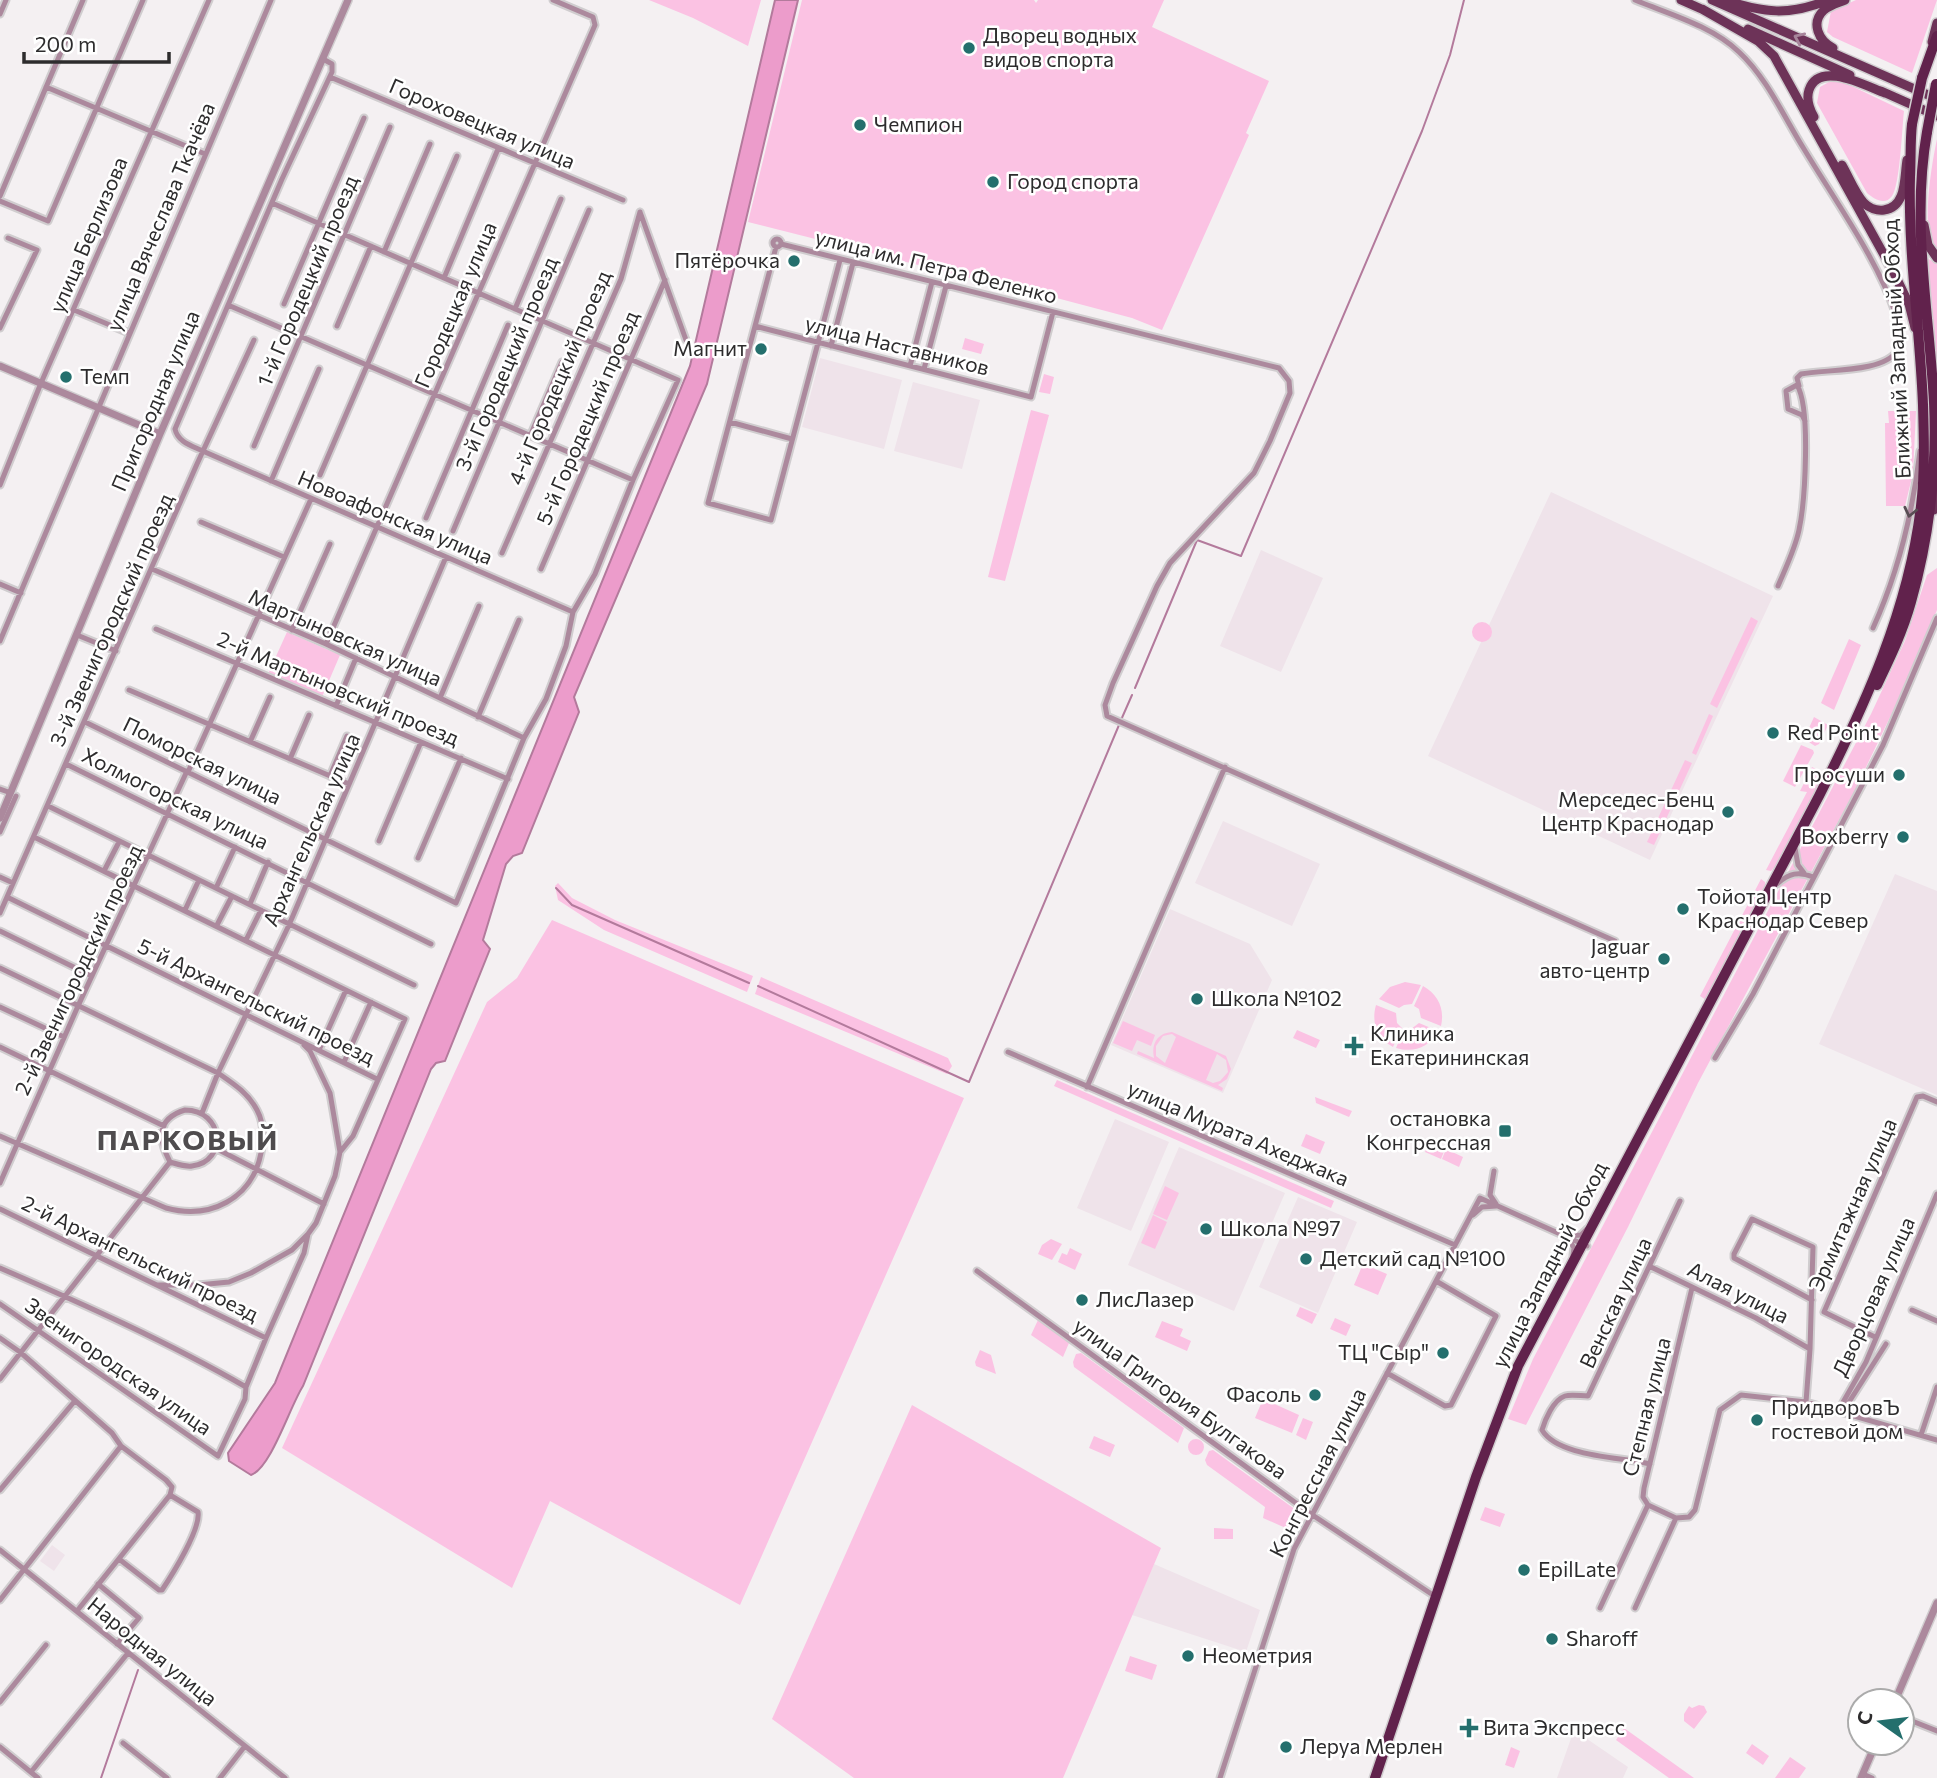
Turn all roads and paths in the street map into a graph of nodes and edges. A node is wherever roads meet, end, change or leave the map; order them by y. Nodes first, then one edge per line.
1 (6, 0) edge
2 (83, 0) edge
3 (143, 0) edge
4 (209, 0) edge
5 (271, 0) edge
6 (348, 0) edge
7 (553, 0) edge
8 (1635, 0) edge
9 (1681, 0) edge
10 (1712, 0) edge
11 (1724, 0) edge
12 (1828, 0) edge
13 (1845, 0) edge
14 (1702, 9) junction
15 (0, 14) edge
16 (1937, 23) edge
17 (1937, 36) edge
18 (323, 59) junction
19 (1923, 73) junction
20 (330, 78) junction
21 (1937, 83) edge
22 (1907, 85) junction
23 (46, 87) junction
24 (1885, 93) junction
25 (1937, 99) edge
26 (97, 108) junction
27 (1937, 116) edge
28 (364, 118) dead end
29 (390, 127) dead end
30 (1912, 129) junction
31 (151, 131) junction
32 (430, 144) dead end
33 (498, 149) junction
34 (205, 153) junction
35 (457, 156) dead end
36 (534, 164) junction
37 (272, 175) junction
38 (282, 179) junction
39 (1920, 194) junction
40 (0, 198) edge
41 (561, 200) dead end
42 (623, 200) dead end
43 (272, 203) junction
44 (589, 210) dead end
45 (320, 224) junction
46 (344, 234) junction
47 (8, 238) dead end
48 (371, 246) junction
49 (384, 252) junction
50 (1937, 258) edge
51 (839, 260) junction
52 (853, 263) junction
53 (411, 264) junction
54 (444, 278) junction
55 (665, 280) junction
56 (932, 282) junction
57 (946, 286) junction
58 (478, 293) junction
59 (284, 304) dead end
60 (229, 305) junction
61 (215, 308) junction
62 (515, 309) junction
63 (74, 310) junction
64 (1054, 312) junction
65 (225, 313) junction
66 (542, 321) junction
67 (508, 325) dead end
68 (337, 326) dead end
69 (755, 326) junction
70 (0, 328) edge
71 (129, 333) junction
72 (301, 336) junction
73 (254, 340) dead end
74 (686, 340) dead end
75 (818, 342) junction
76 (592, 343) junction
77 (1923, 344) junction
78 (831, 346) junction
79 (631, 360) junction
80 (562, 362) dead end
81 (367, 364) junction
82 (0, 366) edge
83 (910, 366) junction
84 (318, 369) dead end
85 (924, 369) junction
86 (41, 383) junction
87 (1799, 386) junction
88 (435, 393) junction
89 (99, 408) junction
90 (473, 409) junction
91 (1923, 420) junction
92 (500, 421) junction
93 (1805, 421) junction
94 (730, 422) junction
95 (160, 434) junction
96 (531, 434) junction
97 (792, 439) junction
98 (550, 442) junction
99 (254, 446) dead end
100 (205, 452) junction
101 (587, 459) junction
102 (320, 475) dead end
103 (634, 480) junction
104 (271, 481) junction
105 (0, 485) edge
106 (1937, 490) edge
107 (311, 499) junction
108 (426, 518) dead end
109 (201, 523) dead end
110 (377, 527) junction
111 (453, 531) dead end
112 (330, 544) dead end
113 (502, 553) dead end
114 (284, 557) junction
115 (446, 557) junction
116 (152, 569) junction
117 (541, 569) dead end
118 (0, 584) edge
119 (1778, 586) dead end
120 (21, 593) junction
121 (1912, 600) junction
122 (479, 606) dead end
123 (573, 612) junction
124 (258, 616) junction
125 (1937, 618) edge
126 (519, 620) dead end
127 (1873, 628) dead end
128 (156, 629) dead end
129 (292, 630) junction
130 (77, 635) junction
131 (0, 641) edge
132 (326, 644) junction
133 (116, 651) junction
134 (356, 658) junction
135 (236, 664) junction
136 (396, 677) junction
137 (129, 690) dead end
138 (270, 697) dead end
139 (440, 698) junction
140 (336, 706) junction
141 (309, 715) dead end
142 (478, 717) junction
143 (85, 722) junction
144 (376, 723) junction
145 (208, 725) junction
146 (347, 736) dead end
147 (524, 738) junction
148 (250, 742) junction
149 (421, 742) junction
150 (461, 758) junction
151 (290, 759) junction
152 (66, 764) junction
153 (1225, 766) junction
154 (187, 771) junction
155 (330, 776) junction
156 (508, 779) junction
157 (349, 784) junction
158 (0, 789) edge
159 (13, 794) junction
160 (1819, 796) joint
161 (48, 806) junction
162 (167, 814) junction
163 (0, 818) edge
164 (0, 832) edge
165 (34, 837) junction
166 (326, 839) junction
167 (379, 841) dead end
168 (119, 842) junction
169 (235, 847) junction
170 (1795, 848) junction
171 (149, 855) junction
172 (418, 858) dead end
173 (268, 862) junction
174 (104, 871) junction
175 (1804, 873) junction
176 (0, 877) edge
177 (1813, 877) junction
178 (200, 880) junction
179 (307, 882) junction
180 (13, 883) junction
181 (1777, 884) junction
182 (135, 886) junction
183 (216, 888) junction
184 (232, 896) junction
185 (8, 897) junction
186 (250, 904) junction
187 (185, 910) junction
188 (261, 910) junction
189 (0, 913) edge
190 (217, 925) junction
191 (289, 925) junction
192 (0, 931) edge
193 (247, 940) junction
194 (1615, 941) dead end
195 (431, 944) dead end
196 (106, 946) junction
197 (274, 954) junction
198 (0, 968) edge
199 (92, 975) junction
200 (414, 985) dead end
201 (346, 990) junction
202 (372, 1002) junction
203 (78, 1006) junction
204 (0, 1007) edge
205 (246, 1014) junction
206 (64, 1037) junction
207 (295, 1037) junction
208 (0, 1046) edge
209 (319, 1050) junction
210 (1008, 1052) dead end
211 (1715, 1058) dead end
212 (344, 1062) junction
213 (50, 1070) junction
214 (218, 1073) junction
215 (377, 1079) junction
216 (1087, 1087) junction
217 (1937, 1102) edge
218 (202, 1113) junction
219 (164, 1126) junction
220 (0, 1136) edge
221 (1637, 1141) junction
222 (17, 1144) junction
223 (215, 1148) junction
224 (340, 1152) junction
225 (170, 1162) junction
226 (257, 1169) junction
227 (1494, 1171) dead end
228 (0, 1183) edge
229 (1937, 1194) edge
230 (142, 1198) junction
231 (1681, 1201) dead end
232 (324, 1204) junction
233 (1499, 1206) junction
234 (0, 1209) edge
235 (1469, 1219) junction
236 (308, 1234) junction
237 (1567, 1236) junction
238 (1455, 1245) junction
239 (1585, 1245) junction
240 (96, 1255) junction
241 (1651, 1267) junction
242 (0, 1268) edge
243 (977, 1271) dead end
244 (1436, 1281) junction
245 (158, 1285) junction
246 (1692, 1288) junction
247 (64, 1296) junction
248 (1812, 1300) junction
249 (0, 1304) edge
250 (1912, 1310) dead end
251 (1937, 1321) edge
252 (38, 1330) junction
253 (1875, 1337) junction
254 (0, 1338) edge
255 (266, 1338) junction
256 (1886, 1344) dead end
257 (1810, 1349) junction
258 (20, 1352) junction
259 (1387, 1373) junction
260 (0, 1379) edge
261 (246, 1387) junction
262 (1509, 1387) junction
263 (1937, 1387) edge
264 (74, 1402) junction
265 (1806, 1402) junction
266 (1840, 1412) junction
267 (1921, 1436) junction
268 (1937, 1440) edge
269 (121, 1446) junction
270 (1650, 1464) junction
271 (0, 1490) edge
272 (170, 1495) junction
273 (1648, 1504) junction
274 (1311, 1514) junction
275 (1676, 1518) junction
276 (0, 1550) edge
277 (119, 1559) junction
278 (24, 1570) junction
279 (98, 1584) junction
280 (1436, 1597) junction
281 (0, 1600) edge
282 (1937, 1605) edge
283 (1600, 1608) dead end
284 (1635, 1608) dead end
285 (77, 1611) junction
286 (117, 1644) junction
287 (46, 1645) dead end
288 (128, 1653) junction
289 (1902, 1687) edge
290 (0, 1702) edge
291 (1916, 1723) edge
292 (1937, 1731) edge
293 (123, 1743) dead end
294 (0, 1746) edge
295 (245, 1746) junction
296 (1872, 1757) edge
297 (31, 1772) junction
298 (1865, 1776) edge
299 (38, 1778) edge
300 (167, 1778) edge
301 (220, 1778) edge
302 (285, 1778) edge
303 (1220, 1778) edge
304 (1375, 1778) edge
305 (1382, 1778) edge

1 - 15 street
2 - 23 street
3 - 26 street
4 - 31 street, улица Берлизова
5 - 34 street, улица Вячеслава Ткачёва
6 - 18 street, Пригородная улица
7 - 36 street, Городецкая улица
8 - 87 street
9 - 14 main road
22 -> 10 main road
11 - 12 main road
13 - 22 main road
14 - 24 main road
14 - 77 main road
16 - 19 main road
17 - 19 highway, Ближний Западный Обход
18 - 20 street
18 - 37 street, Пригородная улица
19 - 30 highway, Ближний Западный Обход, bridge
20 - 33 street, Гороховецкая улица
20 - 38 street, Новоафонская улица
21 - 39 highway, bridge
22 - 25 main road
23 - 26 street
23 - 40 street
24 - 27 main road
24 - 30 main road
26 - 31 street
26 - 40 street
28 - 45 street
29 - 46 street, 1-й Городецкий проезд
30 - 77 highway, Ближний Западный Обход
31 - 34 street
31 - 63 street, улица Берлизова
32 - 49 street
33 - 36 street, Гороховецкая улица
33 - 54 street
34 - 71 street, улица Вячеслава Ткачёва
35 - 53 street
36 - 42 street, Гороховецкая улица
36 - 58 street, Городецкая улица
37 - 38 street
37 - 61 street, Пригородная улица
38 - 43 street, Новоафонская улица
39 - 50 main road
39 - 77 highway
41 - 62 street
43 - 45 street
43 - 60 street, Новоафонская улица
44 - 66 street, 3-й Городецкий проезд
45 - 46 street
45 - 59 street
46 - 48 street
46 - 72 street, 1-й Городецкий проезд
47 - 70 street
48 - 49 street
48 - 68 street
49 - 53 street
51 - 52 street, улица им. Петра Феленко
51 - 69 street, улица им. Петра Феленко
51 - 75 street
52 - 56 street, улица им. Петра Феленко
52 - 78 street
53 - 54 street
53 - 81 street
54 - 58 street
55 - 74 street
55 - 76 street, 4-й Городецкий проезд
55 - 79 street, 5-й Городецкий проезд
56 - 57 street, улица им. Петра Феленко
56 - 83 street
57 - 64 street, улица им. Петра Феленко
57 - 85 street
58 - 62 street
58 - 88 street, Городецкая улица
60 - 65 street, Новоафонская улица
60 - 72 street
61 - 65 street
61 - 95 street, Пригородная улица
62 - 66 street
63 - 71 street
63 - 86 street, улица Берлизова
64 - 85 street, улица Наставников
64 - 153 street, улица им. Петра Феленко
65 - 100 street, Новоафонская улица
66 - 76 street
66 - 92 street, 3-й Городецкий проезд
67 - 90 street
69 - 75 street, улица Наставников
69 - 94 street
71 - 89 street, улица Вячеслава Ткачёва
72 - 81 street
72 - 99 street, 1-й Городецкий проезд
73 - 100 street, 3-й Звенигородский проезд
75 - 78 street, улица Наставников
75 - 97 street
76 - 79 street
76 - 98 street, 4-й Городецкий проезд
77 - 91 highway, Ближний Западный Обход
77 - 121 highway
78 - 83 street, улица Наставников
79 - 101 street, 5-й Городецкий проезд
79 - 103 street
80 - 96 street
81 - 88 street
81 - 102 street
82 - 86 street
83 - 85 street, улица Наставников
84 - 104 street
86 - 89 street
86 - 105 street, улица Берлизова
87 - 93 street
87 - 93 street
88 - 90 street
88 - 110 street, Городецкая улица
89 - 95 street
89 - 120 street, улица Вячеслава Ткачёва
90 - 92 street
90 - 108 street
91 -> 127 street
91 - 160 highway, Ближний Западный Обход
92 - 96 street
92 - 111 street, 3-й Городецкий проезд
93 - 119 street
94 - 97 street
94 - 97 street
95 - 130 street, Пригородная улица
96 - 98 street
98 - 101 street
98 - 113 street, 4-й Городецкий проезд
100 - 104 street, Новоафонская улица
100 - 116 street, 3-й Звенигородский проезд
101 - 103 street
101 - 117 street, 5-й Городецкий проезд
103 - 123 street
104 - 107 street, Новоафонская улица
106 - 121 main road
107 - 110 street, Новоафонская улица
107 - 114 street, 2-й Звенигородский проезд
109 - 114 street
110 - 115 street, Новоафонская улица
110 - 132 street, Городецкая улица
112 - 129 street
114 - 124 street, 2-й Звенигородский проезд
115 - 123 street, Новоафонская улица
115 - 136 street, Архангельская улица
116 - 124 street, Мартыновская улица
116 - 133 street, 3-й Звенигородский проезд
118 - 120 street
120 - 131 street, улица Вячеслава Ткачёва
121 - 170 highway, улица Западный Обход
122 - 139 street
123 - 147 street
124 - 129 street, Мартыновская улица
124 - 135 street, 2-й Звенигородский проезд
125 - 177 street
126 - 142 street
128 - 135 street, 2-й Мартыновский проезд
129 - 132 street, Мартыновская улица
130 - 133 street
130 - 159 street, Пригородная улица
132 - 134 street, Мартыновская улица
133 - 143 street, 3-й Звенигородский проезд
134 - 136 street, Мартыновская улица
134 - 140 street
135 - 140 street, 2-й Мартыновский проезд
135 - 145 street, 2-й Звенигородский проезд
136 - 139 street, Мартыновская улица
136 - 144 street, Архангельская улица
137 - 145 street
138 - 148 street
139 - 142 street, Мартыновская улица
140 - 144 street, 2-й Мартыновский проезд
141 - 151 street
142 - 147 street, Мартыновская улица
143 - 152 street, 3-й Звенигородский проезд
143 - 154 street, Поморская улица
144 - 149 street, 2-й Мартыновский проезд
144 - 157 street, Архангельская улица
145 - 148 street
145 - 154 street, 2-й Звенигородский проезд
146 - 155 street
147 - 156 street
148 - 151 street
149 - 150 street, 2-й Мартыновский проезд
149 - 167 street
150 - 156 street, 2-й Мартыновский проезд
150 - 172 street
151 - 155 street
152 - 161 street, 3-й Звенигородский проезд
152 - 162 street, Холмогорская улица
153 - 194 street
153 - 216 street
154 - 162 street, 2-й Звенигородский проезд
154 - 166 street, Поморская улица
155 - 157 street
156 - 166 street, Поморская улица
157 - 166 street, Архангельская улица
158 - 159 street
159 - 163 street, Пригородная улица
159 - 164 street
160 - 221 highway, улица Западный Обход
161 - 165 street, 3-й Звенигородский проезд
161 - 168 street
162 - 169 street, Холмогорская улица
162 - 171 street, 2-й Звенигородский проезд
165 - 174 street
165 - 180 street, 3-й Звенигородский проезд
166 - 179 street, Архангельская улица
168 - 171 street
168 - 174 street
169 - 173 street, Холмогорская улица
169 - 183 street
170 - 175 street
170 - 181 highway, улица Западный Обход
171 - 178 street
171 - 182 street, 2-й Звенигородский проезд
173 - 179 street, Холмогорская улица
173 - 186 street
174 - 182 street
175 - 177 street
175 - 181 street
176 - 180 street
177 - 211 street
178 - 183 street
178 - 187 street
179 - 191 street, Архангельская улица
179 - 195 street, Холмогорская улица
180 - 185 street, 3-й Звенигородский проезд
181 - 239 highway, улица Западный Обход
182 - 187 street
182 - 196 street, 2-й Звенигородский проезд
183 - 184 street
184 - 186 street
184 - 190 street
185 - 189 street, 3-й Звенигородский проезд
185 - 196 street, 5-й Архангельский проезд
186 - 188 street
187 - 190 street
188 - 191 street
188 - 193 street
190 - 193 street
191 - 197 street, Архангельская улица
191 - 200 street
192 - 199 street
193 - 197 street
196 - 199 street, 2-й Звенигородский проезд
196 - 205 street, 5-й Архангельский проезд
197 - 201 street
197 - 205 street, Архангельская улица
198 - 203 street
199 - 203 street, 2-й Звенигородский проезд
201 - 202 street
201 - 209 street
202 - 212 street
202 - 215 street
203 - 206 street, 2-й Звенигородский проезд
203 - 214 street
204 - 206 street
205 - 207 street, 5-й Архангельский проезд
205 - 214 street, Архангельская улица
206 - 213 street, 2-й Звенигородский проезд
207 - 209 street, 5-й Архангельский проезд
207 - 224 street
208 - 213 street
209 - 212 street, 5-й Архангельский проезд
210 - 216 street, улица Мурата Ахеджака
212 - 215 street, 5-й Архангельский проезд
213 - 219 street
213 - 222 street, 2-й Звенигородский проезд
214 - 218 street, Архангельская улица
214 - 226 street
215 - 224 street
216 - 238 street, улица Мурата Ахеджака
217 - 253 street, Эрмитажная улица
218 - 219 street
218 - 223 street
219 - 225 street
220 - 222 street
221 - 237 street
221 - 239 highway, улица Западный Обход
222 - 228 street, 2-й Звенигородский проезд
222 - 230 street
223 - 225 street
223 - 226 street
224 - 232 street
225 - 230 street
226 - 230 street
226 - 232 street
227 - 233 street
229 - 253 street, Дворцовая улица
230 - 240 street
231 - 241 street, Венская улица
232 - 236 street
233 - 235 street
233 - 235 street, Конгрессная улица
233 - 237 street
234 - 240 street, 2-й Архангельский проезд
235 - 238 street, Конгрессная улица
236 - 245 street
236 - 255 street
237 - 239 street
237 - 262 street
238 - 244 street, Конгрессная улица
239 - 262 highway, улица Западный Обход
239 - 305 highway, улица Западный Обход
240 - 245 street, 2-й Архангельский проезд
240 - 247 street
241 - 246 street, Алая улица
241 - 270 street, Венская улица
242 - 247 street
243 - 274 street, улица Григория Булгакова
244 - 259 street, Конгрессная улица
244 - 259 street
245 - 255 street, 2-й Архангельский проезд
246 - 257 street, Алая улица
246 - 270 street, Степная улица
247 - 252 street
247 - 261 street
248 - 248 street
248 - 257 street
249 - 252 street, Звенигородская улица
250 - 251 street
252 - 258 street
252 - 261 street, Звенигородская улица
253 - 266 street, Дворцовая улица
254 - 258 street, Звенигородская улица
255 - 261 street
256 - 266 street
257 - 265 street
258 - 260 street
258 - 264 street, Звенигородская улица
259 - 274 street, Конгрессная улица
262 - 280 highway, улица Западный Обход
263 - 267 street
264 - 269 street, Звенигородская улица
264 - 271 street
265 - 266 street
265 - 275 street
266 - 267 street
267 - 268 street
269 - 272 street, Звенигородская улица
269 - 278 street
270 - 273 street, Степная улица
272 - 277 street
272 - 277 street
273 - 275 street
273 - 283 street, Степная улица
274 - 280 street, улица Григория Булгакова
274 - 303 street, Конгрессная улица
275 - 284 street
276 - 278 street, Народная улица
277 - 279 street
278 - 281 street
278 - 285 street, Народная улица
279 - 285 street
279 - 286 street
280 - 304 highway, улица Западный Обход
282 - 289 street
285 - 286 street, Народная улица
286 - 288 street, Народная улица
287 - 290 street
288 - 295 street, Народная улица
288 - 297 street
291 - 292 street
293 - 300 street
294 - 297 street
295 - 301 street
295 - 302 street, Народная улица
296 - 298 street
297 - 299 street

